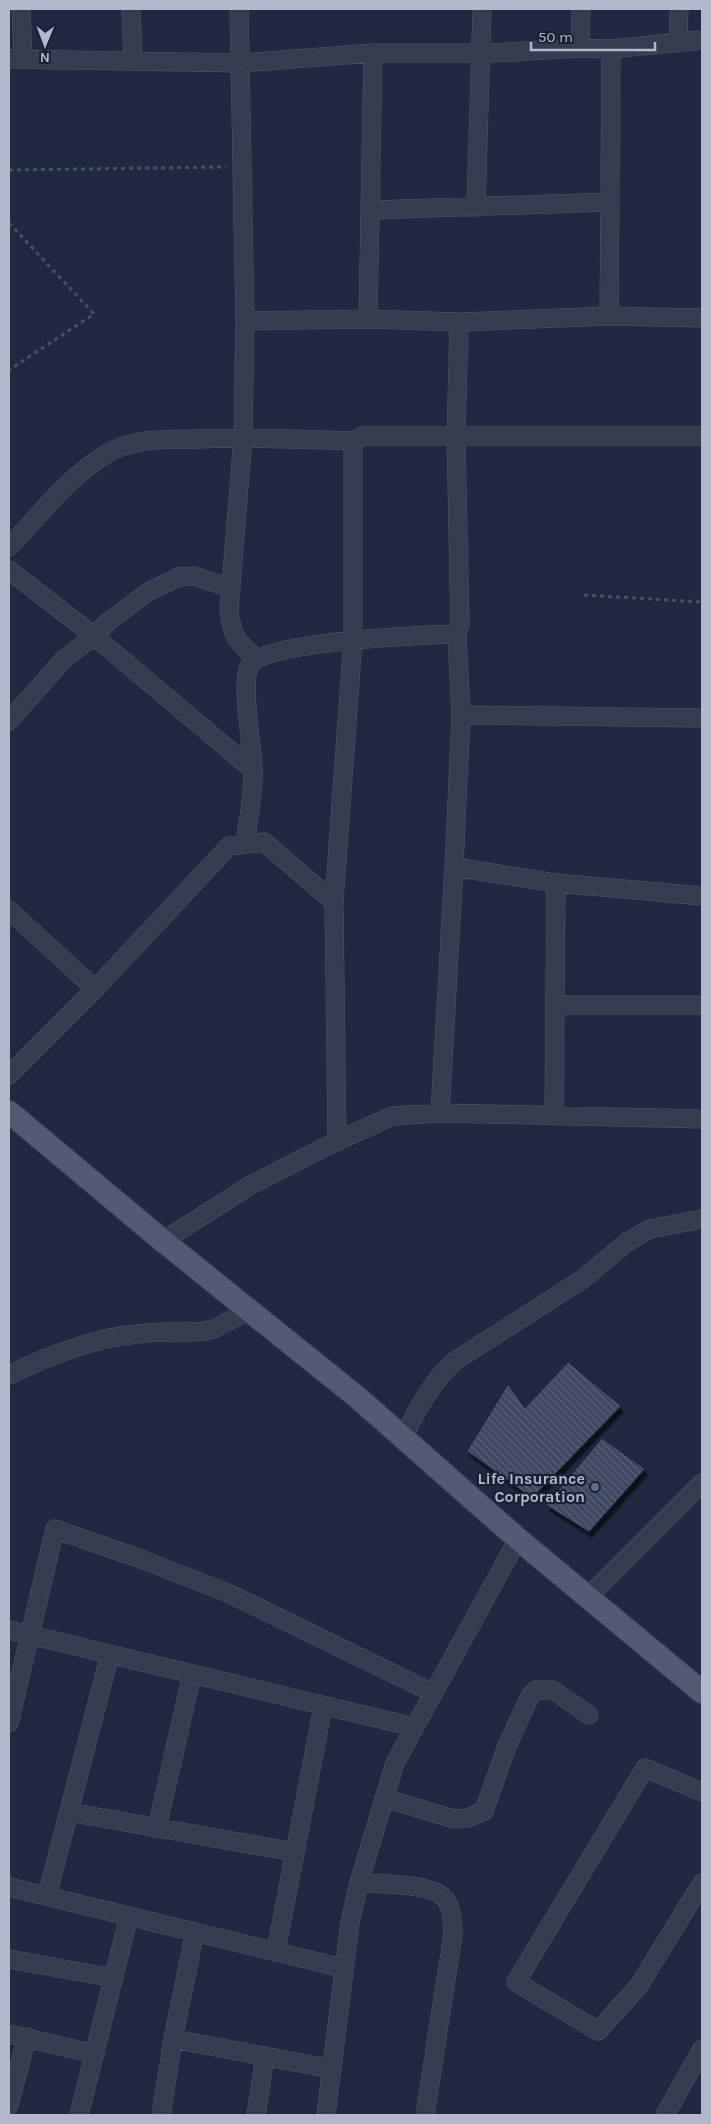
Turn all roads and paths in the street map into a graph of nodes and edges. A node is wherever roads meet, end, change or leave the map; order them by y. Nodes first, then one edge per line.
1 (21, 9) edge
2 (132, 9) edge
3 (239, 9) edge
4 (482, 9) edge
5 (581, 9) edge
6 (679, 9) edge
7 (702, 40) edge
8 (678, 42) junction
9 (580, 48) junction
10 (611, 49) junction
11 (373, 53) junction
12 (480, 53) junction
13 (16, 59) edge
14 (133, 61) junction
15 (240, 63) junction
16 (226, 167) dead end
17 (9, 170) edge
18 (610, 202) junction
19 (476, 207) junction
20 (370, 210) junction
21 (9, 222) edge
22 (610, 316) junction
23 (702, 318) edge
24 (368, 319) junction
25 (245, 321) junction
26 (460, 322) junction
27 (9, 370) edge
28 (702, 436) edge
29 (243, 437) junction
30 (456, 437) junction
31 (353, 441) junction
32 (9, 547) edge
33 (9, 570) edge
34 (231, 588) junction
35 (584, 595) dead end
36 (702, 602) edge
37 (457, 634) junction
38 (94, 636) junction
39 (352, 639) junction
40 (256, 658) junction
41 (461, 715) junction
42 (702, 718) edge
43 (9, 721) edge
44 (253, 770) junction
45 (245, 844) junction
46 (454, 867) junction
47 (556, 883) junction
48 (702, 896) edge
49 (334, 902) junction
50 (9, 910) edge
51 (95, 989) junction
52 (555, 1005) junction
53 (702, 1005) edge
54 (9, 1076) edge
55 (9, 1112) edge
56 (440, 1113) junction
57 (554, 1116) junction
58 (702, 1119) edge
59 (337, 1142) junction
60 (702, 1219) edge
61 (163, 1241) junction
62 (249, 1310) junction
63 (9, 1375) edge
64 (403, 1438) junction
65 (702, 1483) edge
66 (518, 1539) junction
67 (588, 1597) junction
68 (9, 1630) edge
69 (30, 1635) junction
70 (110, 1654) junction
71 (192, 1674) junction
72 (702, 1692) edge
73 (433, 1693) junction
74 (323, 1707) junction
75 (589, 1715) dead end
76 (9, 1723) edge
77 (414, 1728) junction
78 (702, 1792) edge
79 (384, 1798) junction
80 (69, 1812) junction
81 (157, 1828) junction
82 (294, 1852) junction
83 (358, 1882) junction
84 (702, 1883) edge
85 (9, 1887) edge
86 (47, 1896) junction
87 (129, 1916) junction
88 (195, 1932) junction
89 (276, 1951) junction
90 (9, 1959) edge
91 (344, 1968) junction
92 (114, 1978) junction
93 (9, 2034) edge
94 (27, 2037) junction
95 (173, 2039) junction
96 (702, 2049) edge
97 (95, 2054) junction
98 (265, 2056) junction
99 (332, 2069) junction
100 (9, 2105) edge
101 (79, 2115) edge
102 (161, 2115) edge
103 (256, 2115) edge
104 (326, 2115) edge
105 (425, 2115) edge
106 (665, 2115) edge

1 - 13 street
2 - 14 street
3 - 15 street
4 - 12 street
5 - 9 street
6 - 8 street
7 - 8 street
8 - 10 street
9 - 10 street
9 - 12 street
10 - 18 street
11 - 12 street
11 - 15 street
11 - 20 street
12 - 19 street
13 - 14 street
14 - 15 street
15 - 25 street
16 - 17 path
18 - 19 street
18 - 22 street
19 - 20 street
20 - 24 street
21 - 27 path
22 - 23 street
22 - 26 street
24 - 25 street
24 - 26 street
25 - 29 street
26 - 30 street
28 - 30 street
29 - 31 street
29 - 32 street
29 - 34 street
30 - 31 street
30 - 37 street
31 - 39 street
33 - 38 street
34 - 38 street
34 - 40 street
35 - 36 path
37 - 39 street
37 - 41 street
38 - 43 street
38 - 44 street
39 - 40 street
39 - 49 street
40 - 44 street
41 - 42 street
41 - 46 street
44 - 45 street
45 - 49 street
45 - 51 street
46 - 47 street
46 - 56 street
47 - 48 street
47 - 52 street
49 - 59 street
50 - 51 street
51 - 54 street
52 - 53 street
52 - 57 street
55 - 61 main road
56 - 57 street
56 - 59 street
57 - 58 street
59 - 61 street
60 - 64 street
61 - 62 main road
62 - 63 street
62 - 64 main road
64 - 66 main road
65 - 67 street
66 - 67 main road
66 - 73 street
67 - 72 main road
68 - 69 street
69 - 70 street
69 - 73 street
69 - 76 street
70 - 71 street
70 - 80 street
71 - 74 street
71 - 81 street
73 - 77 street
74 - 77 street
74 - 82 street
75 - 79 street
77 - 79 street
78 - 84 street
79 - 83 street
80 - 81 street
80 - 86 street
81 - 82 street
82 - 89 street
83 - 91 street
83 - 105 street
85 - 86 street
86 - 87 street
87 - 88 street
87 - 92 street
88 - 89 street
88 - 95 street
89 - 91 street
90 - 92 street
91 - 99 street
92 - 97 street
93 - 94 street
94 - 97 street
94 - 100 street
95 - 98 street
95 - 102 street
96 - 106 street
97 - 101 street
98 - 99 street
98 - 103 street
99 - 104 street

